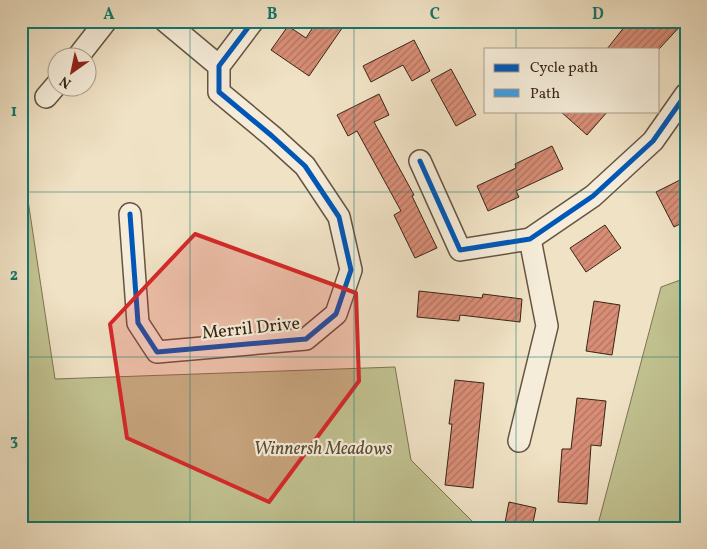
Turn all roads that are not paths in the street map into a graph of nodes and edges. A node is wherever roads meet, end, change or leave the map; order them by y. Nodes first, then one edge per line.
1 (106, 21) edge
2 (165, 21) edge
3 (253, 21) edge
4 (85, 48) edge
5 (219, 66) junction
6 (686, 94) edge
7 (420, 161) dead end
8 (130, 214) dead end
9 (530, 239) junction
10 (519, 441) dead end

1 - 4 street
2 - 5 street
3 - 5 street
5 - 8 street, Merril Drive
6 - 9 street
7 - 9 street
9 - 10 street

